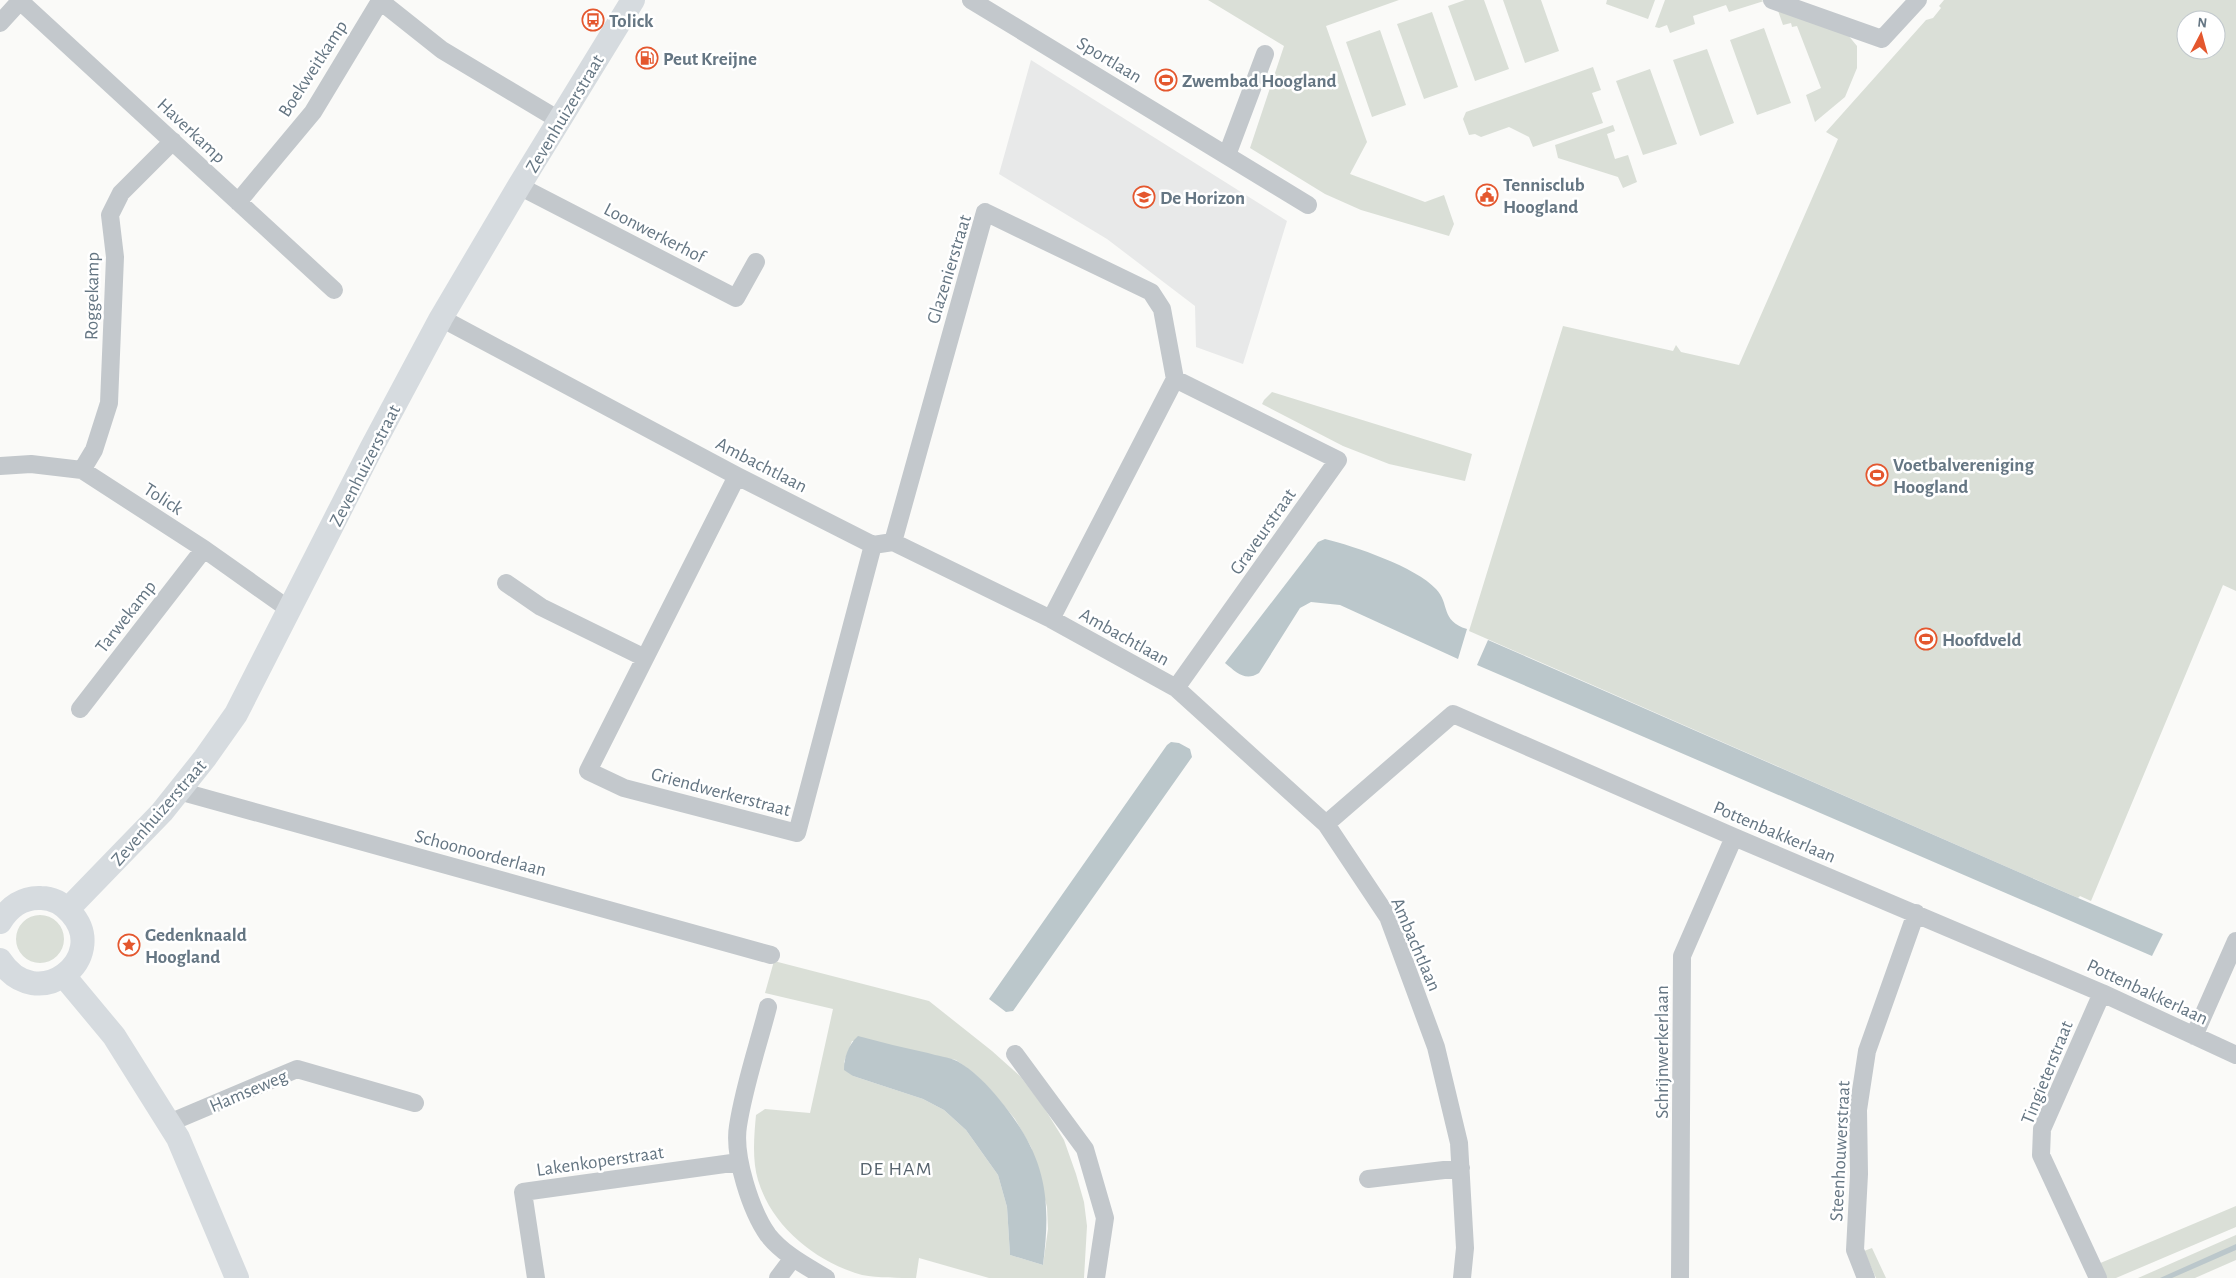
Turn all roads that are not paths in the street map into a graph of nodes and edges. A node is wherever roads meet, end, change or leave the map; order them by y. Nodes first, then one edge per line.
1 (379, 0) edge
2 (633, 0) edge
3 (971, 0) edge
4 (1772, 0) edge
5 (1918, 0) edge
6 (21, 1) edge
7 (0, 23) edge
8 (1265, 54) dead end
9 (559, 120) junction
10 (173, 142) junction
11 (1227, 155) junction
12 (519, 186) junction
13 (238, 202) junction
14 (1308, 205) dead end
15 (756, 262) dead end
16 (334, 290) dead end
17 (441, 318) junction
18 (1175, 379) junction
19 (0, 466) edge
20 (82, 470) junction
21 (737, 476) junction
22 (893, 542) junction
23 (873, 545) junction
24 (204, 549) junction
25 (506, 583) dead end
26 (290, 610) junction
27 (1051, 618) junction
28 (645, 658) junction
29 (1176, 688) junction
30 (80, 709) dead end
31 (179, 791) junction
32 (1326, 824) junction
33 (1734, 837) junction
34 (68, 910) junction
35 (1916, 913) junction
36 (0, 922) edge
37 (2236, 941) edge
38 (771, 955) dead end
39 (0, 960) edge
40 (64, 976) junction
41 (2102, 992) junction
42 (768, 1007) dead end
43 (2194, 1036) junction
44 (1015, 1054) dead end
45 (2236, 1055) edge
46 (415, 1103) dead end
47 (169, 1123) junction
48 (739, 1162) junction
49 (1460, 1168) junction
50 (1368, 1179) dead end
51 (793, 1258) junction
52 (237, 1278) edge
53 (536, 1278) edge
54 (778, 1278) edge
55 (826, 1278) edge
56 (1096, 1278) edge
57 (1462, 1278) edge
58 (1680, 1278) edge
59 (1866, 1278) edge
60 (2098, 1278) edge

1 - 9 street
1 - 13 street, Boekweitkamp
2 - 9 street, Zevenhuizerstraat
3 - 11 street, Sportlaan
4 - 5 street
6 - 7 street, Haverkamp
6 - 10 street, Haverkamp
8 - 11 street
9 - 12 street, Zevenhuizerstraat
10 - 13 street, Haverkamp
10 - 20 street, Roggekamp
11 - 14 street, Sportlaan
12 - 15 street, Loonwerkerhof
12 - 17 street, Zevenhuizerstraat
13 - 16 street, Haverkamp
17 - 21 street, Ambachtlaan
17 - 26 street, Zevenhuizerstraat
18 - 22 street, Glazenierstraat
18 - 27 street
18 - 29 street, Graveurstraat
19 - 20 street, Tolick
20 - 24 street, Tolick
21 - 23 street, Ambachtlaan
21 - 28 street, Griendwerkerstraat
22 - 23 street
22 - 27 street, Ambachtlaan
23 - 28 street, Griendwerkerstraat
24 - 26 street, Tolick
24 - 30 street, Tarwekamp
25 - 28 street
26 - 31 street, Zevenhuizerstraat
27 - 29 street, Ambachtlaan
29 - 32 street, Ambachtlaan
31 - 34 street, Zevenhuizerstraat
31 - 38 street, Schoonoorderlaan
32 - 33 street, Pottenbakkerlaan
32 - 49 street, Ambachtlaan
33 - 35 street, Pottenbakkerlaan
33 - 58 street, Schrijnwerkerlaan
34 - 36 street
34 - 40 street
35 - 41 street, Pottenbakkerlaan
35 - 59 street, Steenhouwerstraat
37 - 43 street
39 - 40 street
40 - 47 street
41 - 43 street, Pottenbakkerlaan
41 - 60 street, Tingieterstraat
42 - 48 street
43 - 45 street, Pottenbakkerlaan
44 - 56 street
46 - 47 street, Hamseweg
47 - 52 street
48 - 51 street
48 - 53 street, Lakenkoperstraat
49 - 50 street
49 - 57 street, Ambachtlaan
51 - 54 street
51 - 55 street

